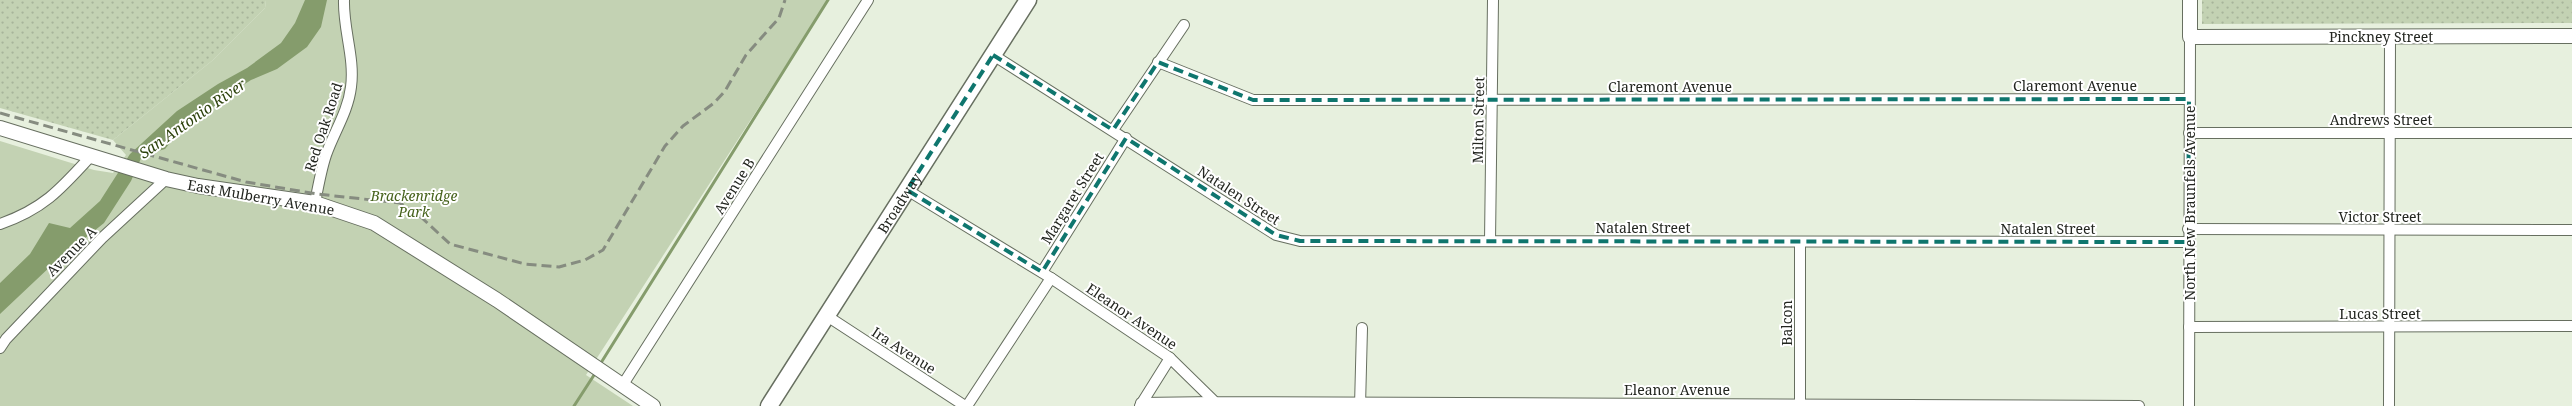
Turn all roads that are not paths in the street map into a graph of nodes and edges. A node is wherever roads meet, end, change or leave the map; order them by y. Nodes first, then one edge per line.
1 (344, 0) edge
2 (868, 0) edge
3 (1028, 0) edge
4 (1493, 0) edge
5 (2190, 0) edge
6 (1184, 25) dead end
7 (2390, 36) junction
8 (2572, 36) edge
9 (2190, 37) junction
10 (993, 55) junction
11 (1158, 62) junction
12 (2189, 99) junction
13 (1491, 100) junction
14 (0, 128) edge
15 (1113, 130) junction
16 (2572, 132) edge
17 (2189, 133) junction
18 (2389, 133) junction
19 (1126, 138) junction
20 (90, 157) junction
21 (166, 179) junction
22 (907, 190) junction
23 (315, 203) junction
24 (0, 224) edge
25 (2188, 229) junction
26 (2389, 230) junction
27 (2572, 230) edge
28 (1490, 241) junction
29 (1800, 242) junction
30 (2188, 242) junction
31 (1042, 272) junction
32 (1051, 278) junction
33 (827, 316) junction
34 (2572, 326) edge
35 (2189, 327) junction
36 (2389, 327) junction
37 (1362, 328) dead end
38 (0, 348) edge
39 (1170, 358) junction
40 (622, 386) junction
41 (1215, 402) junction
42 (1800, 403) junction
43 (1360, 404) edge
44 (1141, 405) edge
45 (653, 406) edge
46 (769, 406) edge
47 (966, 406) edge
48 (2139, 406) edge
49 (2189, 406) edge
50 (2389, 406) edge

1 - 23 street, Red Oak Road
2 - 40 street, Avenue B
3 - 10 main road, Broadway
4 - 13 street, Milton Street
5 - 9 street, North New Braunfels Avenue
6 - 11 street
7 - 8 street, Pinckney Street
7 - 9 street, Pinckney Street
7 - 18 street
9 - 12 street, North New Braunfels Avenue
10 - 15 street
10 - 22 main road, Broadway
11 - 13 street, Claremont Avenue
11 - 15 street
12 - 13 street, Claremont Avenue
12 - 17 street, North New Braunfels Avenue
13 - 28 street, Milton Street
14 - 20 street, East Mulberry Avenue
15 - 19 street, Natalen Street
16 - 18 street, Andrews Street
17 - 18 street, Andrews Street
17 - 25 street, North New Braunfels Avenue
18 - 26 street
19 - 28 street, Natalen Street
19 - 31 street, Margaret Street
20 - 21 street, East Mulberry Avenue
20 - 24 street
21 - 23 street, East Mulberry Avenue
21 - 38 street, Avenue A
22 - 31 street
22 - 33 main road, Broadway
23 - 40 street, East Mulberry Avenue
25 - 26 street, Victor Street
25 - 30 street, North New Braunfels Avenue
26 - 27 street, Victor Street
26 - 36 street
28 - 29 street, Natalen Street
29 - 30 street, Natalen Street
29 - 42 street, Balcon
30 - 35 street, North New Braunfels Avenue
31 - 32 street, Eleanor Avenue
32 - 39 street, Eleanor Avenue
32 - 47 street
33 - 46 main road, Broadway
33 - 47 street, Ira Avenue
34 - 36 street, Lucas Street
35 - 36 street, Lucas Street
35 - 49 street, North New Braunfels Avenue
36 - 50 street
37 - 43 street
39 - 41 street, Eleanor Avenue
39 - 44 street
40 - 45 street, East Mulberry Avenue
41 - 43 street, Eleanor Avenue
41 - 44 street, Eleanor Avenue
42 - 43 street, Eleanor Avenue
42 - 48 street, Eleanor Avenue

